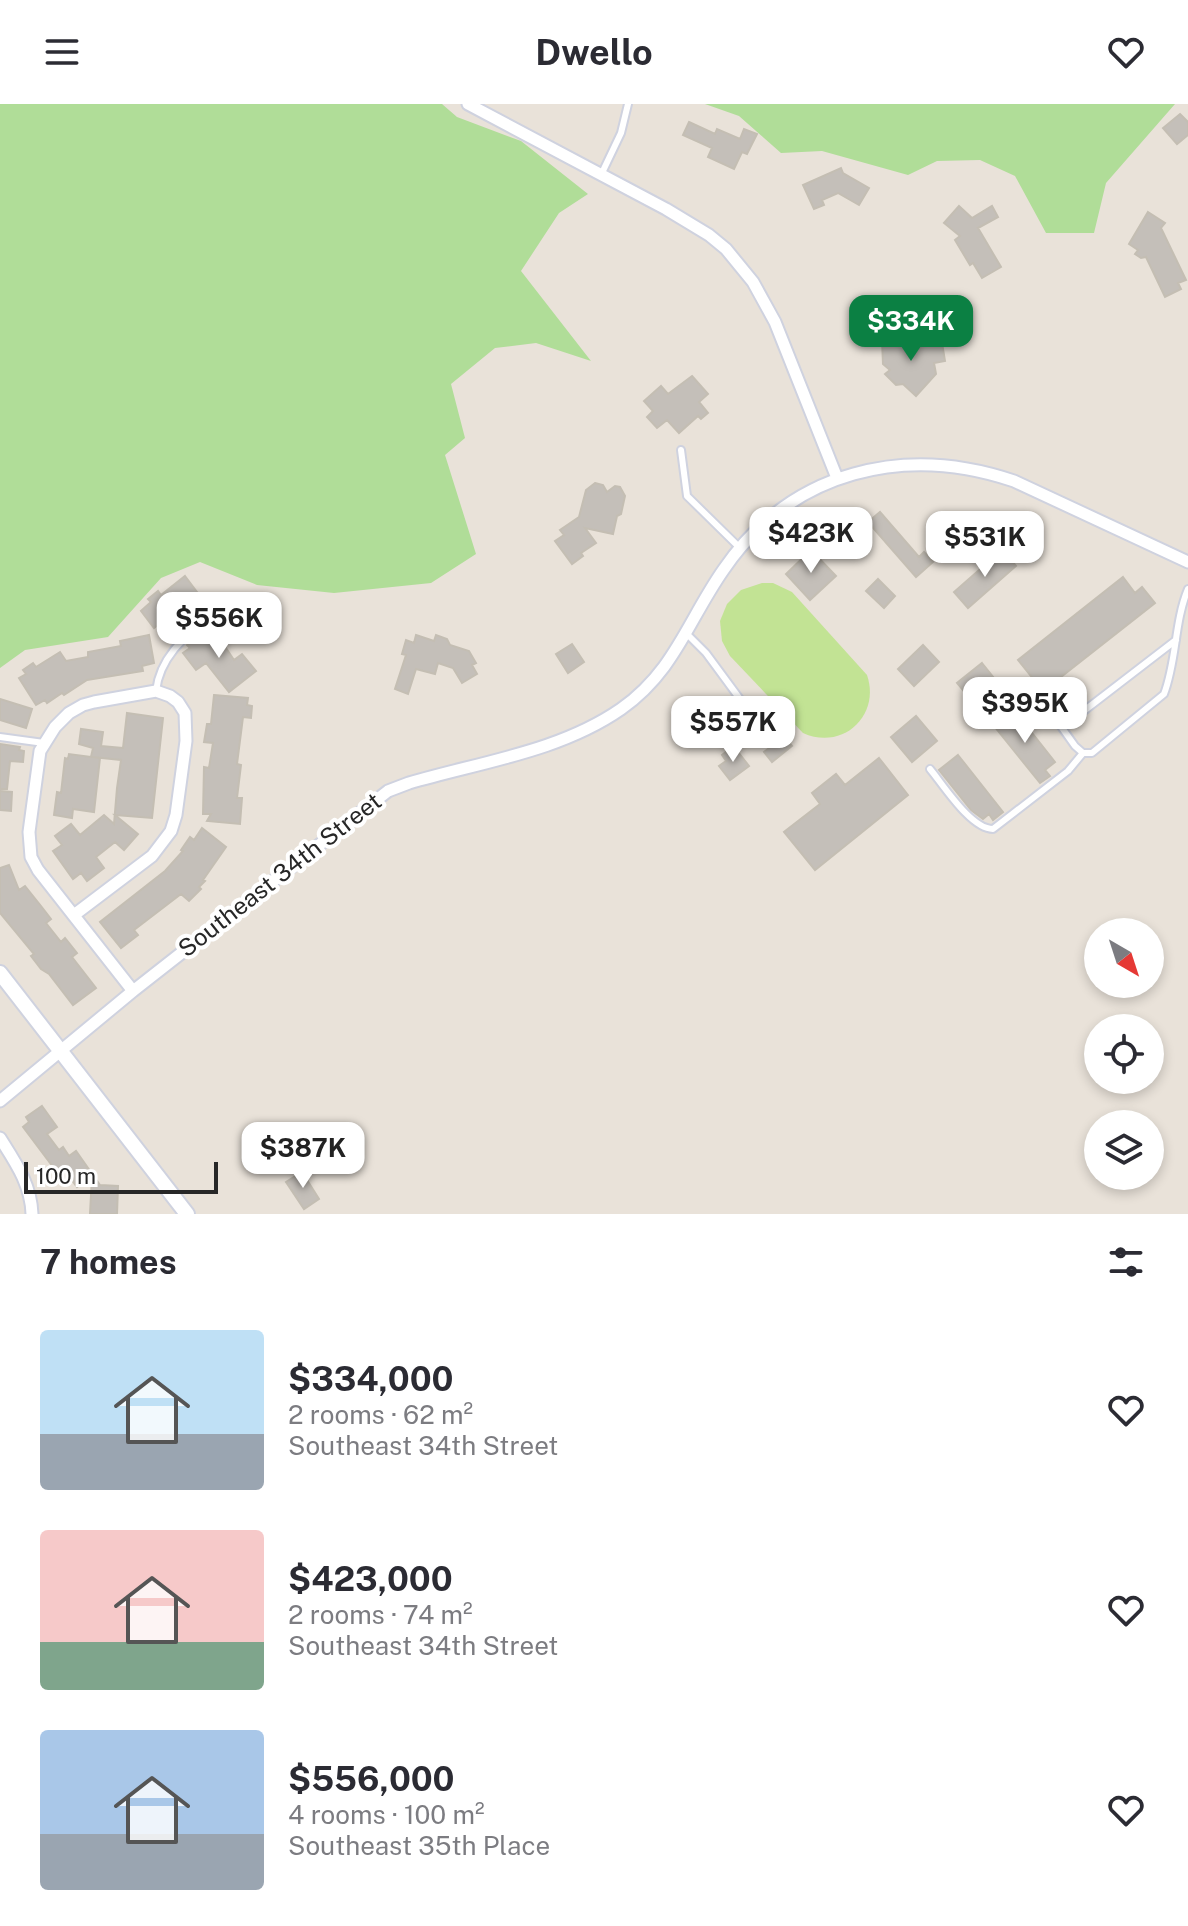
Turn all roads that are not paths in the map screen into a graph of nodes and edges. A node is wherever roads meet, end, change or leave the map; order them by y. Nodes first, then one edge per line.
1 (468, 104) edge
2 (628, 104) edge
3 (601, 175) junction
4 (681, 450) dead end
5 (837, 478) junction
6 (740, 548) junction
7 (1188, 562) edge
8 (1188, 589) edge
9 (211, 615) dead end
10 (687, 634) junction
11 (1176, 640) junction
12 (1020, 685) dead end
13 (156, 691) junction
14 (1063, 727) junction
15 (0, 737) edge
16 (768, 737) dead end
17 (44, 743) junction
18 (1083, 753) junction
19 (930, 769) dead end
20 (74, 915) junction
21 (0, 973) edge
22 (133, 991) junction
23 (61, 1052) junction
24 (0, 1101) edge
25 (0, 1138) edge
26 (32, 1214) edge
27 (187, 1214) edge

1 - 3 street
2 - 3 lane
3 - 5 street
4 - 6 lane
5 - 6 street, Southeast 34th Street
5 - 7 street, Southeast 34th Street
6 - 10 street, Southeast 34th Street
8 - 11 lane
9 - 13 lane
10 - 16 lane
10 - 22 street, Southeast 34th Street
11 - 14 lane
11 - 18 lane
12 - 14 lane
13 - 17 street
13 - 20 street
14 - 18 lane
15 - 17 lane
17 - 20 street
18 - 19 lane
20 - 22 street
21 - 23 street
22 - 23 street, Southeast 34th Street
23 - 24 street, Southeast 34th Street
23 - 27 street
25 - 26 street

